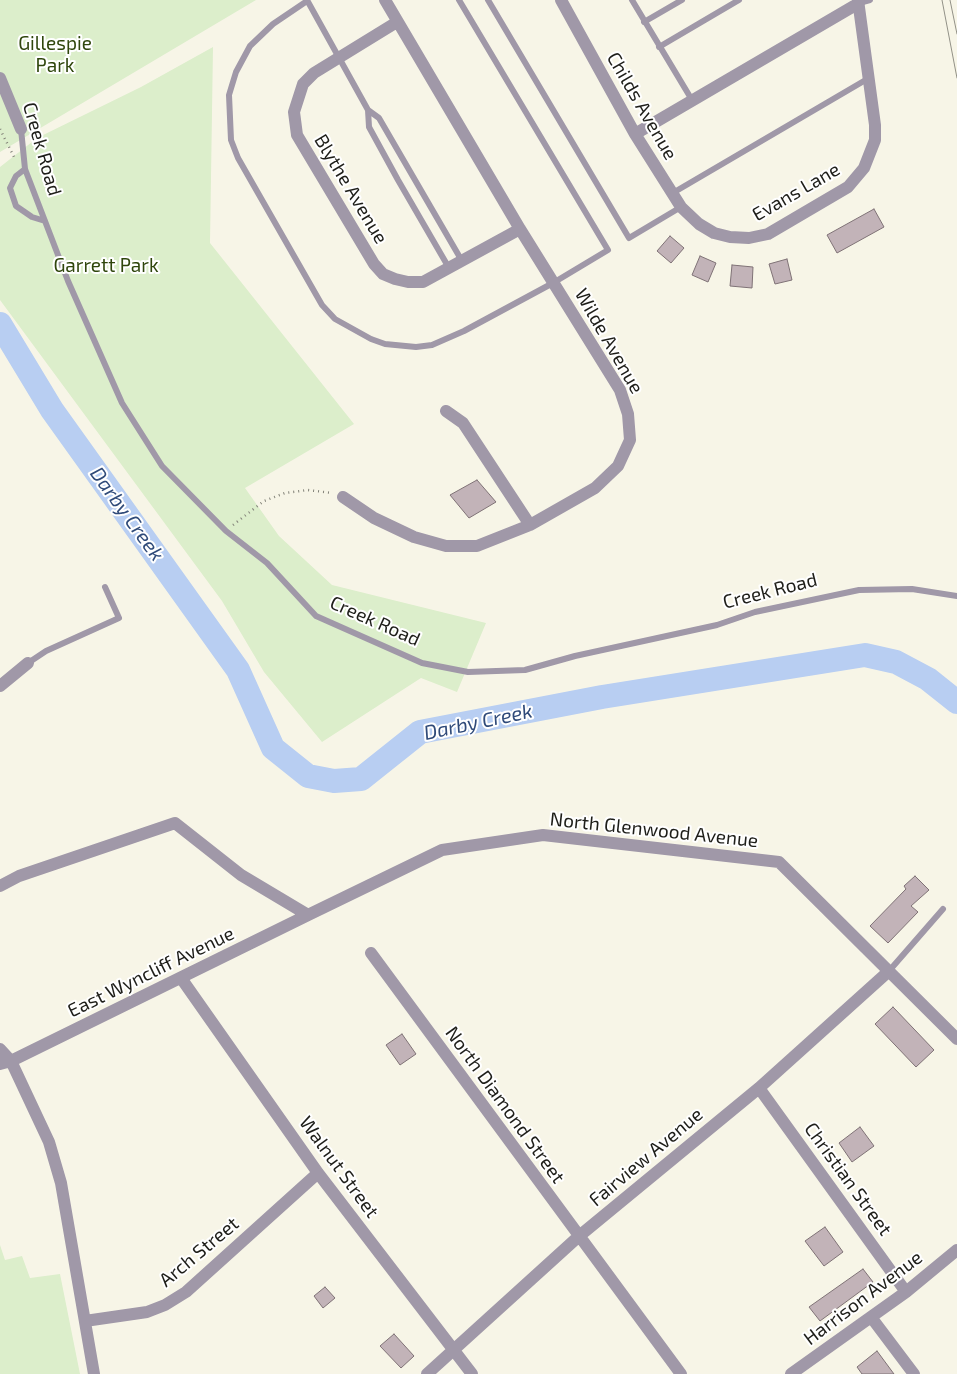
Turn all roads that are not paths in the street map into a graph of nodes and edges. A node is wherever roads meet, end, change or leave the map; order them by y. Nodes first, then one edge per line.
1 (385, 0) edge
2 (459, 0) edge
3 (488, 0) edge
4 (562, 0) edge
5 (632, 0) edge
6 (682, 0) edge
7 (739, 0) edge
8 (307, 1) edge
9 (862, 1) edge
10 (398, 22) junction
11 (644, 22) junction
12 (659, 47) junction
13 (340, 58) junction
14 (0, 78) edge
15 (870, 78) junction
16 (692, 100) junction
17 (368, 110) junction
18 (21, 129) joint
19 (635, 134) junction
20 (25, 168) junction
21 (671, 194) junction
22 (681, 207) junction
23 (45, 221) junction
24 (699, 224) joint
25 (520, 229) junction
26 (462, 261) junction
27 (449, 268) junction
28 (553, 283) junction
29 (446, 411) dead end
30 (343, 497) road end
31 (530, 525) junction
32 (106, 587) dead end
33 (957, 596) edge
34 (28, 663) joint
35 (0, 686) edge
36 (0, 886) edge
37 (943, 909) dead end
38 (308, 915) junction
39 (371, 953) dead end
40 (889, 971) junction
41 (181, 978) junction
42 (957, 1038) edge
43 (0, 1049) edge
44 (5, 1062) edge
45 (759, 1088) junction
46 (318, 1173) junction
47 (578, 1237) junction
48 (957, 1250) edge
49 (906, 1292) junction
50 (871, 1316) junction
51 (85, 1321) junction
52 (455, 1350) junction
53 (94, 1374) edge
54 (428, 1374) edge
55 (472, 1374) edge
56 (681, 1374) edge
57 (791, 1374) edge
58 (914, 1374) edge

1 - 10 street, Wilde Avenue
2 - 28 lane
3 - 22 lane
4 - 19 street, Childs Avenue
5 - 11 lane
6 - 11 lane
7 - 12 lane
8 - 13 lane
8 - 28 lane
9 - 15 street, Evans Lane
9 - 16 street
10 - 13 street, Blythe Avenue
10 - 25 street, Wilde Avenue
11 - 12 lane
12 - 16 lane
13 - 17 lane
13 - 27 street, Blythe Avenue
14 - 18 street, Creek Road
15 - 21 lane
15 - 24 street, Evans Lane
16 - 19 street
17 - 26 lane
17 - 27 lane
18 - 20 lane, Creek Road
19 - 21 street, Childs Avenue
20 - 23 lane, Creek Road
20 - 23 lane
21 - 22 street, Childs Avenue
22 - 24 street, Childs Avenue
23 - 33 lane, Creek Road
25 - 26 street, Blythe Avenue
25 - 28 street, Wilde Avenue
26 - 27 street, Blythe Avenue
28 - 31 street, Wilde Avenue
29 - 31 street
30 - 31 street, Wilde Avenue
32 - 34 lane
34 - 35 street
36 - 38 street
37 - 40 lane
38 - 40 street, North Glenwood Avenue
38 - 41 street, East Wyncliff Avenue
39 - 47 street, North Diamond Street
40 - 42 street, North Glenwood Avenue
40 - 45 street, Fairview Avenue
41 - 44 street, East Wyncliff Avenue
41 - 46 street, Walnut Street
43 - 44 street
44 - 51 street
45 - 47 street, Fairview Avenue
45 - 49 street, Christian Street
46 - 51 street, Arch Street
46 - 52 street, Walnut Street
47 - 52 street, Fairview Avenue
47 - 56 street, North Diamond Street
48 - 49 street, Harrison Avenue
49 - 50 street, Harrison Avenue
50 - 57 street, Harrison Avenue
50 - 58 street
51 - 53 street
52 - 54 street, Fairview Avenue
52 - 55 street, Walnut Street

